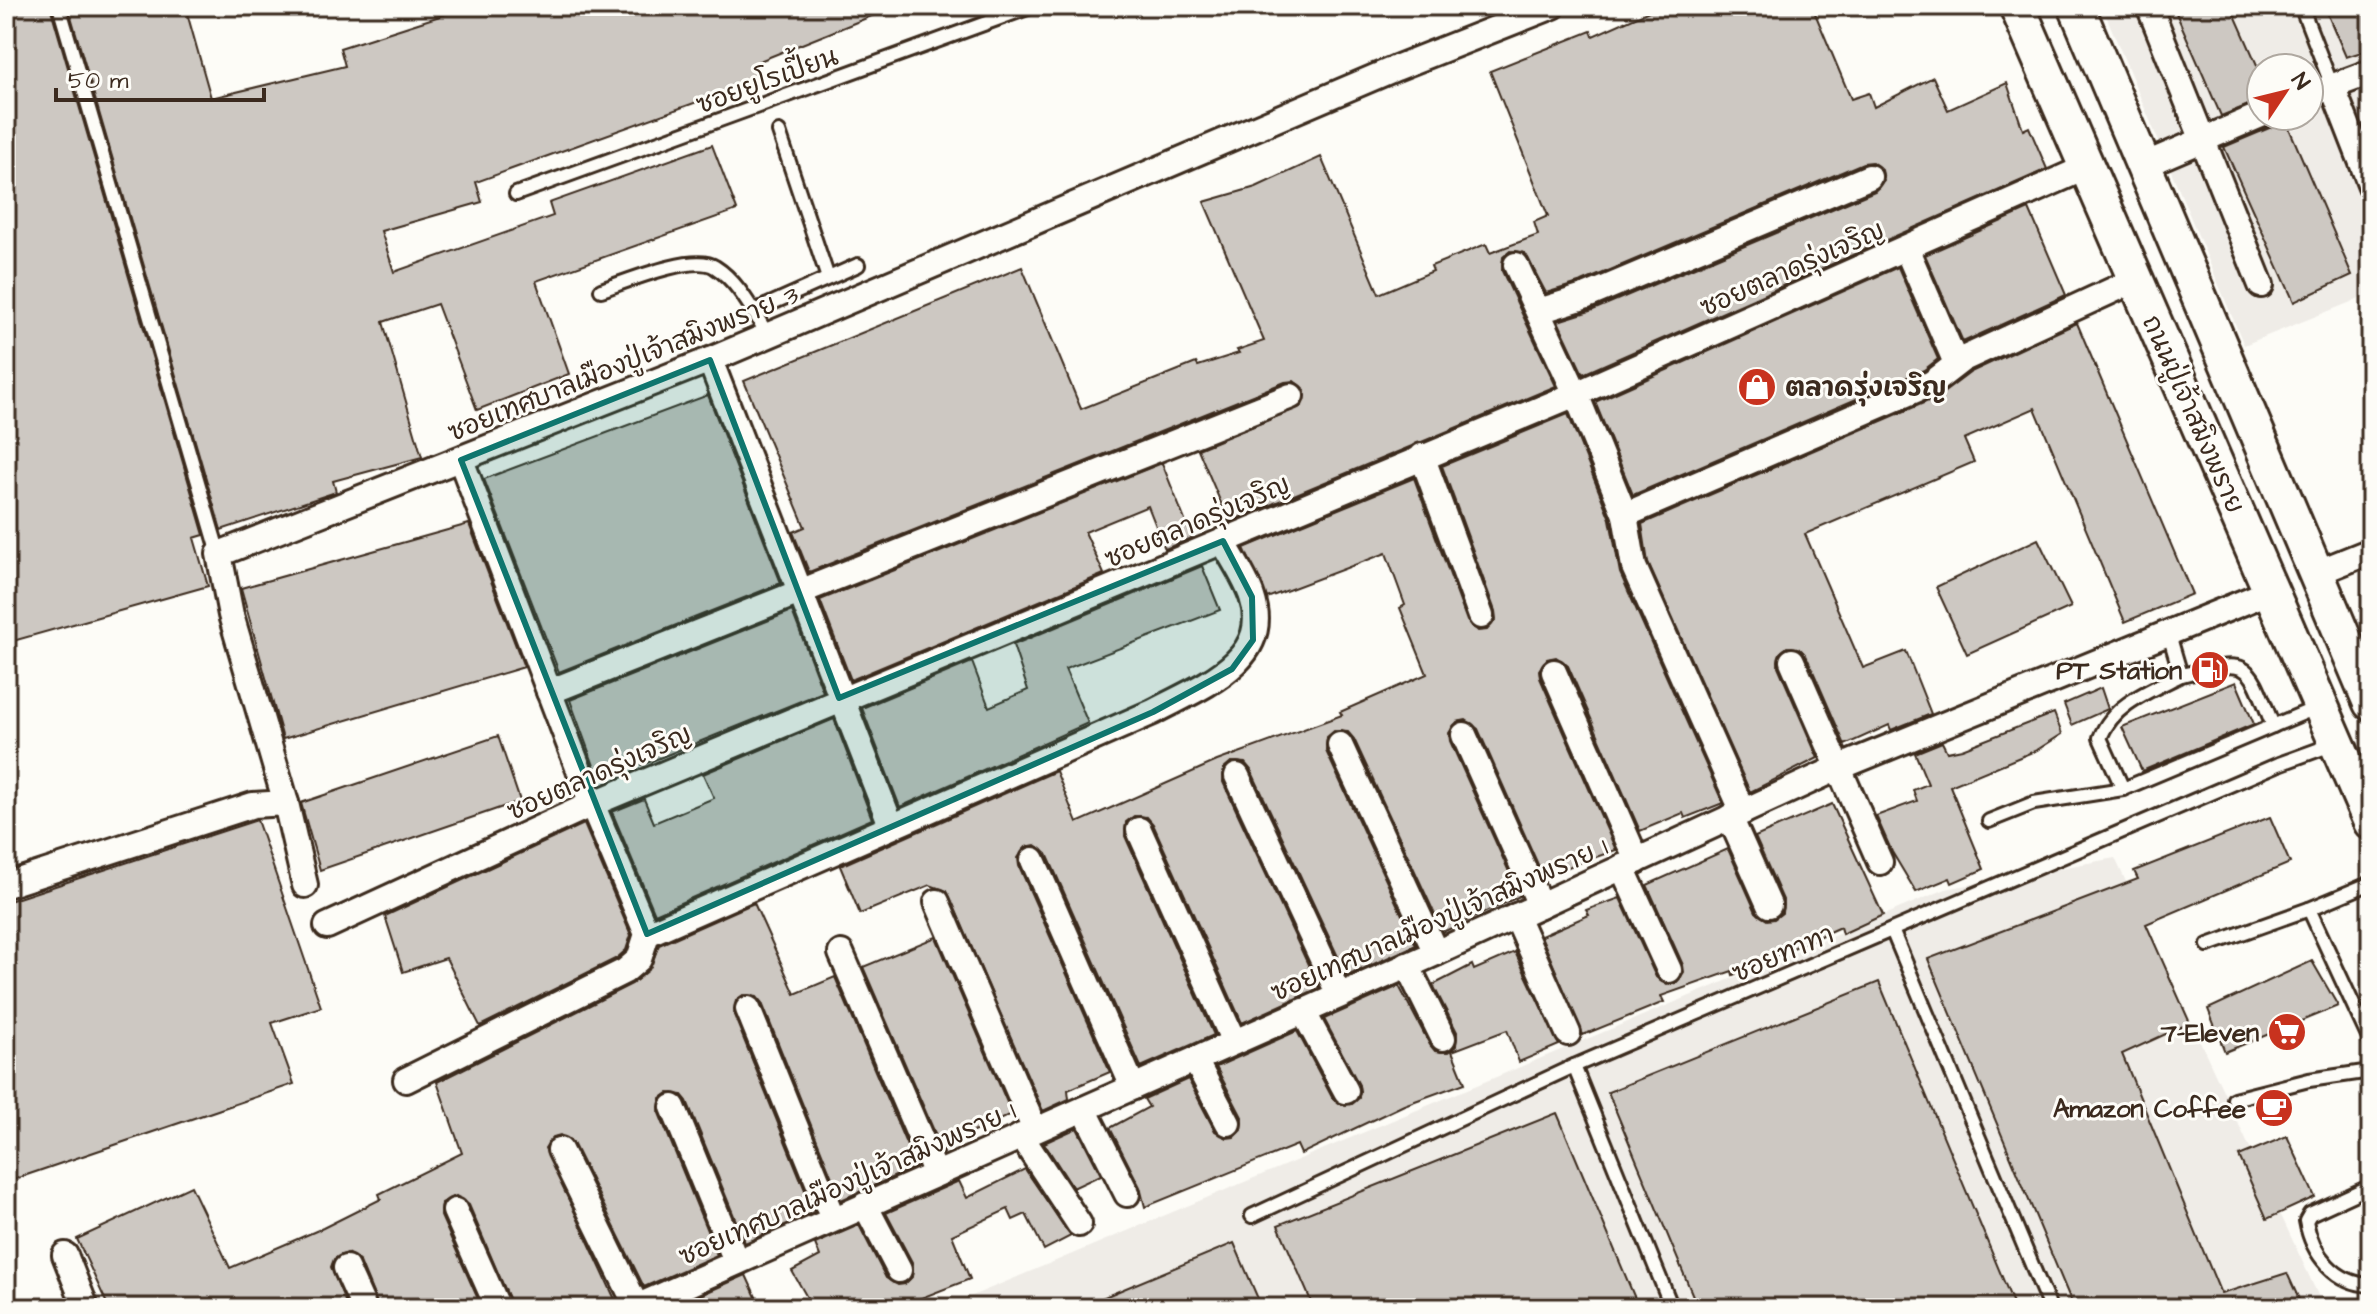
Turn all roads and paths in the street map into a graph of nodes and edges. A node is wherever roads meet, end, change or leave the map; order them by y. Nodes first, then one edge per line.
1 (59, 6) edge
2 (1033, 6) edge
3 (1553, 6) edge
4 (2017, 6) edge
5 (2076, 6) edge
6 (2149, 6) edge
7 (2301, 6) edge
8 (2371, 72) edge
9 (2332, 86) junction
10 (2325, 89) edge
11 (2245, 122) edge
12 (779, 132) dead end
13 (2204, 139) junction
14 (2144, 165) junction
15 (2087, 167) junction
16 (1869, 177) dead end
17 (2371, 186) edge
18 (516, 194) dead end
19 (1906, 248) junction
20 (858, 265) dead end
21 (1516, 265) dead end
22 (828, 278) junction
23 (2135, 280) junction
24 (2261, 285) dead end
25 (601, 290) dead end
26 (1539, 311) junction
27 (752, 312) junction
28 (768, 335) junction
29 (710, 360) junction
30 (1956, 363) junction
31 (1576, 394) junction
32 (1291, 396) dead end
33 (1422, 456) junction
34 (461, 460) junction
35 (1625, 515) junction
36 (1223, 541) junction
37 (2371, 551) edge
38 (219, 554) junction
39 (2316, 573) junction
40 (2271, 591) junction
41 (798, 593) junction
42 (1481, 616) dead end
43 (2168, 631) junction
44 (1792, 661) dead end
45 (1554, 672) dead end
46 (2181, 675) junction
47 (549, 692) junction
48 (839, 698) junction
49 (2371, 703) edge
50 (2321, 706) junction
51 (2273, 726) junction
52 (1464, 735) dead end
53 (2337, 743) junction
54 (1340, 745) dead end
55 (1838, 768) junction
56 (1237, 776) dead end
57 (2123, 789) junction
58 (286, 803) junction
59 (592, 804) junction
60 (1736, 814) junction
61 (1989, 821) dead end
62 (2371, 822) edge
63 (891, 825) junction
64 (1139, 830) dead end
65 (1033, 860) dead end
66 (1880, 862) dead end
67 (1630, 864) junction
68 (2371, 883) edge
69 (6, 885) edge
70 (305, 885) dead end
71 (937, 902) dead end
72 (1540, 905) junction
73 (1769, 905) dead end
74 (2309, 909) junction
75 (1516, 916) junction
76 (327, 926) dead end
77 (1892, 930) junction
78 (647, 934) junction
79 (2208, 945) dead end
80 (841, 953) dead end
81 (1436, 953) junction
82 (1407, 965) junction
83 (1669, 970) dead end
84 (1339, 995) junction
85 (748, 1009) dead end
86 (1303, 1011) junction
87 (1568, 1033) dead end
88 (1443, 1038) dead end
89 (1234, 1042) junction
90 (2371, 1043) edge
91 (1195, 1060) junction
92 (1574, 1066) junction
93 (2371, 1071) edge
94 (406, 1080) dead end
95 (1133, 1087) junction
96 (1346, 1091) dead end
97 (2234, 1099) dead end
98 (673, 1107) dead end
99 (1084, 1109) junction
100 (1228, 1123) dead end
101 (1028, 1133) junction
102 (560, 1150) dead end
103 (936, 1174) junction
104 (2371, 1186) edge
105 (1127, 1194) dead end
106 (865, 1205) junction
107 (455, 1211) dead end
108 (1252, 1216) dead end
109 (833, 1219) junction
110 (1079, 1224) dead end
111 (65, 1255) dead end
112 (736, 1261) junction
113 (346, 1268) dead end
114 (899, 1270) dead end
115 (2371, 1285) edge
116 (640, 1307) edge
117 (86, 1308) edge
118 (364, 1308) edge
119 (498, 1308) edge
120 (1672, 1308) edge
121 (2050, 1308) edge

1 - 38 lane
2 - 18 lane, ซอยยูโรเปี้ยน
3 - 28 street, ซอยเทศบาลเมืองปู่เจ้าสมิงพราย 3
4 - 15 main road, ถนนปู่เจ้าสมิงพราย
5 - 14 main road, ถนนปู่เจ้าสมิงพราย
6 - 13 street
7 - 9 lane
8 - 9 street
9 - 10 street
9 - 17 street
11 - 13 street
12 - 22 lane
13 - 14 street
13 - 24 street
14 - 39 main road, ถนนปู่เจ้าสมิงพราย
15 - 19 street, ซอยตลาดรุ่งเจริญ
15 - 23 main road, ถนนปู่เจ้าสมิงพราย
16 - 26 street
19 - 30 street
19 - 31 street, ซอยตลาดรุ่งเจริญ
20 - 22 lane
21 - 26 street
22 - 27 lane
23 - 30 street
23 - 40 main road, ถนนปู่เจ้าสมิงพราย
25 - 27 lane
26 - 31 street
27 - 28 lane
28 - 29 street, ซอยเทศบาลเมืองปู่เจ้าสมิงพราย 3
29 - 34 street, ซอยเทศบาลเมืองปู่เจ้าสมิงพราย 3
29 - 41 street
30 - 35 street
31 - 33 street, ซอยตลาดรุ่งเจริญ
31 - 35 street
32 - 41 street
33 - 36 street, ซอยตลาดรุ่งเจริญ
33 - 42 street
34 - 38 street, ซอยเทศบาลเมืองปู่เจ้าสมิงพราย 3
34 - 47 street
35 - 60 street
36 - 48 street, ซอยตลาดรุ่งเจริญ
36 - 63 street
37 - 39 street
38 - 58 street
39 - 40 main road
39 - 49 main road, ถนนปู่เจ้าสมิงพราย
40 - 43 street, ซอยเทศบาลเมืองปู่เจ้าสมิงพราย 1
40 - 50 main road, ถนนปู่เจ้าสมิงพราย
41 - 47 street
41 - 48 street
43 - 46 lane
43 - 55 street, ซอยเทศบาลเมืองปู่เจ้าสมิงพราย 1
44 - 55 street
45 - 67 street
46 - 51 lane
46 - 57 lane
47 - 59 street
48 - 59 street, ซอยตลาดรุ่งเจริญ
48 - 63 street
50 - 51 lane
50 - 53 main road, ถนนปู่เจ้าสมิงพราย
51 - 57 lane
52 - 72 street
53 - 62 main road, ถนนปู่เจ้าสมิงพราย
53 - 77 lane, ซอยทาทา
54 - 81 street
55 - 60 street, ซอยเทศบาลเมืองปู่เจ้าสมิงพราย 1
55 - 66 street
56 - 84 street
57 - 61 lane
58 - 69 street
58 - 70 street
59 - 76 street, ซอยตลาดรุ่งเจริญ
59 - 78 street
60 - 67 street, ซอยเทศบาลเมืองปู่เจ้าสมิงพราย 1
60 - 73 street
63 - 78 street
64 - 89 street
65 - 95 street
67 - 72 street, ซอยเทศบาลเมืองปู่เจ้าสมิงพราย 1
67 - 83 street
68 - 74 lane
71 - 101 street
72 - 75 street, ซอยเทศบาลเมืองปู่เจ้าสมิงพราย 1
74 - 79 lane
74 - 90 lane
75 - 81 street, ซอยเทศบาลเมืองปู่เจ้าสมิงพราย 1
75 - 87 street
77 - 92 lane, ซอยทาทา
77 - 121 lane
78 - 94 street
80 - 103 street
81 - 82 street, ซอยเทศบาลเมืองปู่เจ้าสมิงพราย 1
82 - 84 street, ซอยเทศบาลเมืองปู่เจ้าสมิงพราย 1
82 - 88 street
84 - 86 street, ซอยเทศบาลเมืองปู่เจ้าสมิงพราย 1
85 - 109 street
86 - 89 street, ซอยเทศบาลเมืองปู่เจ้าสมิงพราย 1
86 - 96 street
89 - 91 street, ซอยเทศบาลเมืองปู่เจ้าสมิงพราย 1
91 - 95 street, ซอยเทศบาลเมืองปู่เจ้าสมิงพราย 1
91 - 100 street
92 - 108 lane, ซอยทาทา
92 - 120 lane
93 - 97 lane
95 - 99 street, ซอยเทศบาลเมืองปู่เจ้าสมิงพราย 1
98 - 112 street
99 - 101 street, ซอยเทศบาลเมืองปู่เจ้าสมิงพราย 1
99 - 105 street
101 - 103 street, ซอยเทศบาลเมืองปู่เจ้าสมิงพราย 1
101 - 110 street
102 - 116 street
103 - 106 street, ซอยเทศบาลเมืองปู่เจ้าสมิงพราย 1
104 - 115 lane
106 - 109 street, ซอยเทศบาลเมืองปู่เจ้าสมิงพราย 1
106 - 114 street
107 - 119 street
109 - 112 street, ซอยเทศบาลเมืองปู่เจ้าสมิงพราย 1
111 - 117 street
112 - 116 street, ซอยเทศบาลเมืองปู่เจ้าสมิงพราย 1
113 - 118 street

